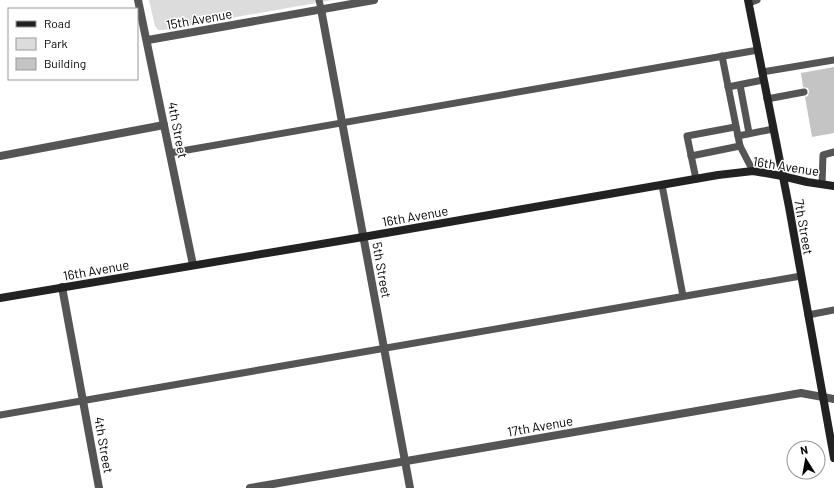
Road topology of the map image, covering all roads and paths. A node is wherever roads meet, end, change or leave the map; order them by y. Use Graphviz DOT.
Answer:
graph roads {
  1 [pos="138,0"];
  2 [pos="319,0"];
  3 [pos="374,0"];
  4 [pos="751,1"];
  5 [pos="320,9"];
  6 [pos="148,40"];
  7 [pos="758,50"];
  8 [pos="722,56"];
  9 [pos="834,60"];
  10 [pos="763,76"];
  11 [pos="740,85"];
  12 [pos="728,87"];
  13 [pos="804,92"];
  14 [pos="767,99"];
  15 [pos="342,122"];
  16 [pos="164,125"];
  17 [pos="735,127"];
  18 [pos="773,129"];
  19 [pos="749,133"];
  20 [pos="738,136"];
  21 [pos="740,146"];
  22 [pos="170,152"];
  23 [pos="834,152"];
  24 [pos="0,156"];
  25 [pos="692,156"];
  26 [pos="753,171"];
  27 [pos="782,176"];
  28 [pos="696,179"];
  29 [pos="822,184"];
  30 [pos="662,185"];
  31 [pos="834,186"];
  32 [pos="363,237"];
  33 [pos="193,265"];
  34 [pos="801,276"];
  35 [pos="62,288"];
  36 [pos="683,296"];
  37 [pos="0,298"];
  38 [pos="834,310"];
  39 [pos="808,315"];
  40 [pos="384,348"];
  41 [pos="823,397"];
  42 [pos="834,399"];
  43 [pos="84,401"];
  44 [pos="0,415"];
  45 [pos="834,458"];
  46 [pos="405,462"];
  47 [pos="99,488"];
  48 [pos="250,488"];
  49 [pos="410,488"];
  1 -- 6 [label="street, 4th Street"];
  2 -- 5 [label="lane"];
  3 -- 5 [label="street, 15th Avenue"];
  4 -- 7 [label="street, 7th Street"];
  5 -- 6 [label="street, 15th Avenue"];
  5 -- 15 [label="street, 5th Street"];
  6 -- 16 [label="street, 4th Street"];
  7 -- 8 [label="lane"];
  7 -- 10 [label="street, 7th Street"];
  8 -- 12 [label="lane"];
  8 -- 15 [label="lane"];
  9 -- 10 [label="lane"];
  10 -- 11 [label="lane"];
  10 -- 14 [label="street, 7th Street"];
  11 -- 12 [label="lane"];
  11 -- 19 [label="lane"];
  12 -- 17 [label="lane"];
  13 -- 14 [label="lane"];
  14 -- 18 [label="street, 7th Street"];
  15 -- 22 [label="lane"];
  15 -- 32 [label="street, 5th Street"];
  16 -- 22 [label="street, 4th Street"];
  16 -- 24 [label="street"];
  17 -- 20 [label="lane"];
  17 -- 25 [label="lane"];
  18 -- 19 [label="lane"];
  18 -- 27 [label="street, 7th Street"];
  19 -- 20 [label="lane"];
  20 -- 21 [label="lane"];
  21 -- 25 [label="lane"];
  21 -- 26 [label="lane"];
  22 -- 33 [label="street, 4th Street"];
  23 -- 29 [label="lane"];
  25 -- 28 [label="lane"];
  26 -- 27 [label="street, 16th Avenue"];
  26 -- 28 [label="street, 16th Avenue"];
  27 -- 29 [label="street, 16th Avenue"];
  27 -- 34 [label="street, 7th Street"];
  28 -- 30 [label="street, 16th Avenue"];
  29 -- 31 [label="street, 16th Avenue"];
  30 -- 32 [label="street, 16th Avenue"];
  30 -- 36 [label="lane"];
  32 -- 33 [label="street, 16th Avenue"];
  32 -- 40 [label="street, 5th Street"];
  33 -- 35 [label="street, 16th Avenue"];
  34 -- 36 [label="lane"];
  34 -- 39 [label="street, 7th Street"];
  35 -- 37 [label="street, 16th Avenue"];
  35 -- 43 [label="street, 4th Street"];
  36 -- 40 [label="lane"];
  38 -- 39 [label="lane"];
  39 -- 41 [label="street, 7th Street"];
  40 -- 43 [label="lane"];
  40 -- 46 [label="street, 5th Street"];
  41 -- 42 [label="street, 17th Avenue"];
  41 -- 45 [label="street, 7th Street"];
  41 -- 46 [label="street, 17th Avenue"];
  43 -- 44 [label="lane"];
  43 -- 47 [label="street, 4th Street"];
  46 -- 48 [label="street, 17th Avenue"];
  46 -- 49 [label="street, 5th Street"];
}
